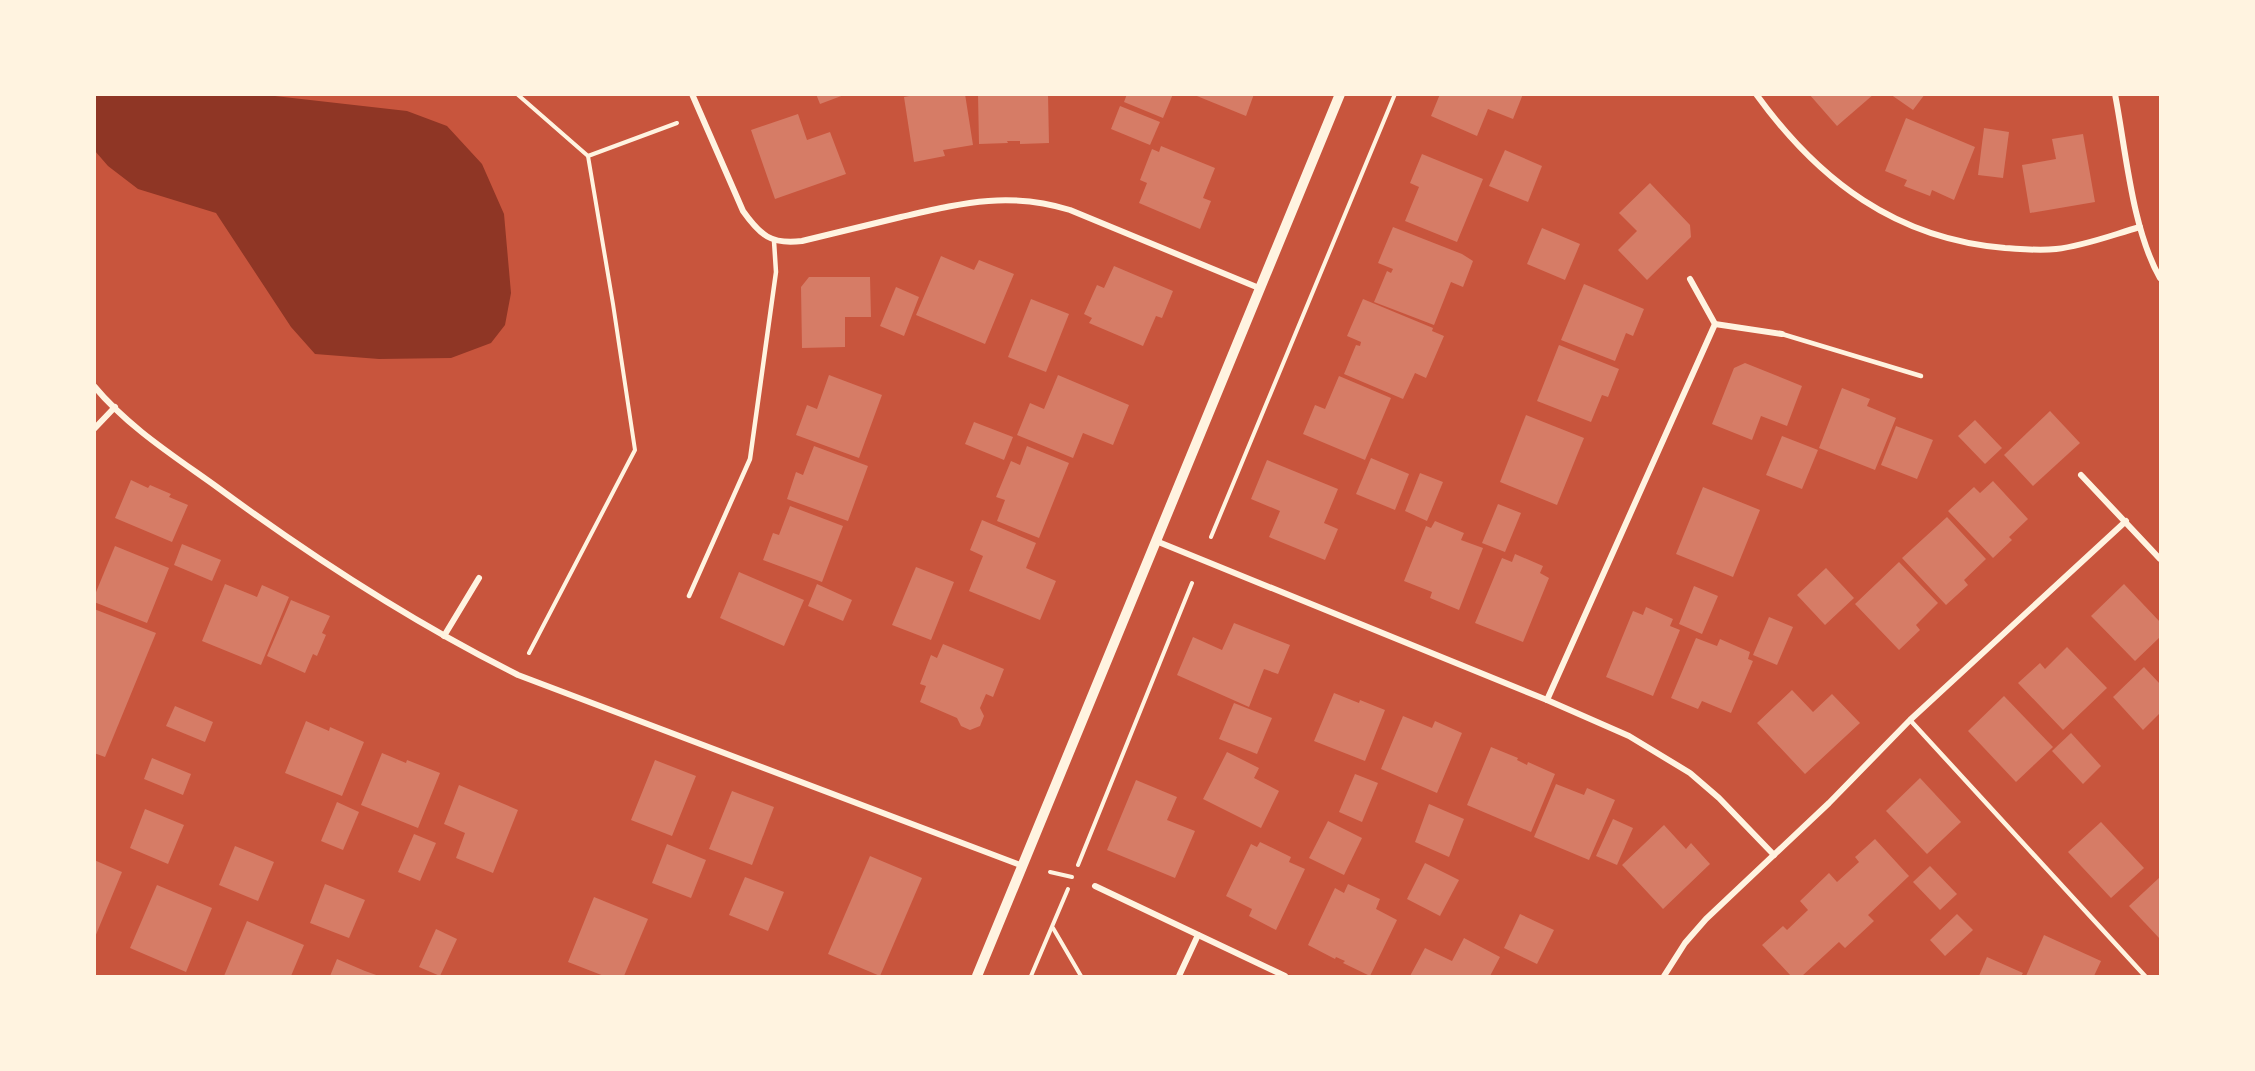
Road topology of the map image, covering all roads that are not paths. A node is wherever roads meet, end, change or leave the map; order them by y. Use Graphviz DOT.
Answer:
graph roads {
  1 [pos="693,94"];
  2 [pos="1340,94"];
  3 [pos="1756,94"];
  4 [pos="2115,94"];
  5 [pos="2140,227"];
  6 [pos="774,240"];
  7 [pos="2160,278"];
  8 [pos="1690,279"];
  9 [pos="1259,288"];
  10 [pos="1715,324"];
  11 [pos="1782,334"];
  12 [pos="1921,376"];
  13 [pos="94,386"];
  14 [pos="115,407"];
  15 [pos="94,429"];
  16 [pos="2081,476"];
  17 [pos="2126,521"];
  18 [pos="1156,541"];
  19 [pos="2160,559"];
  20 [pos="479,578"];
  21 [pos="689,596"];
  22 [pos="444,636"];
  23 [pos="1547,700"];
  24 [pos="1910,720"];
  25 [pos="1774,855"];
  26 [pos="1023,866"];
  27 [pos="1095,886"];
  28 [pos="1198,935"];
  29 [pos="977,976"];
  30 [pos="1179,976"];
  31 [pos="1285,976"];
  32 [pos="1664,976"];
  33 [pos="2145,976"];
  1 -- 6 [label="street"];
  2 -- 9 [label="street"];
  3 -- 5 [label="street"];
  4 -- 5 [label="street"];
  5 -- 7 [label="street"];
  6 -- 9 [label="street"];
  6 -- 21 [label="lane"];
  8 -- 10 [label="street"];
  9 -- 18 [label="street"];
  10 -- 11 [label="street"];
  10 -- 23 [label="street"];
  11 -- 12 [label="lane"];
  13 -- 14 [label="street"];
  14 -- 15 [label="street"];
  14 -- 22 [label="street"];
  16 -- 17 [label="street"];
  17 -- 19 [label="street"];
  17 -- 24 [label="street"];
  18 -- 23 [label="street"];
  18 -- 26 [label="street"];
  20 -- 22 [label="street"];
  22 -- 26 [label="street"];
  23 -- 25 [label="street"];
  24 -- 25 [label="street"];
  24 -- 33 [label="lane"];
  25 -- 32 [label="street"];
  26 -- 29 [label="street"];
  27 -- 28 [label="street"];
  28 -- 30 [label="street"];
  28 -- 31 [label="street"];
}
